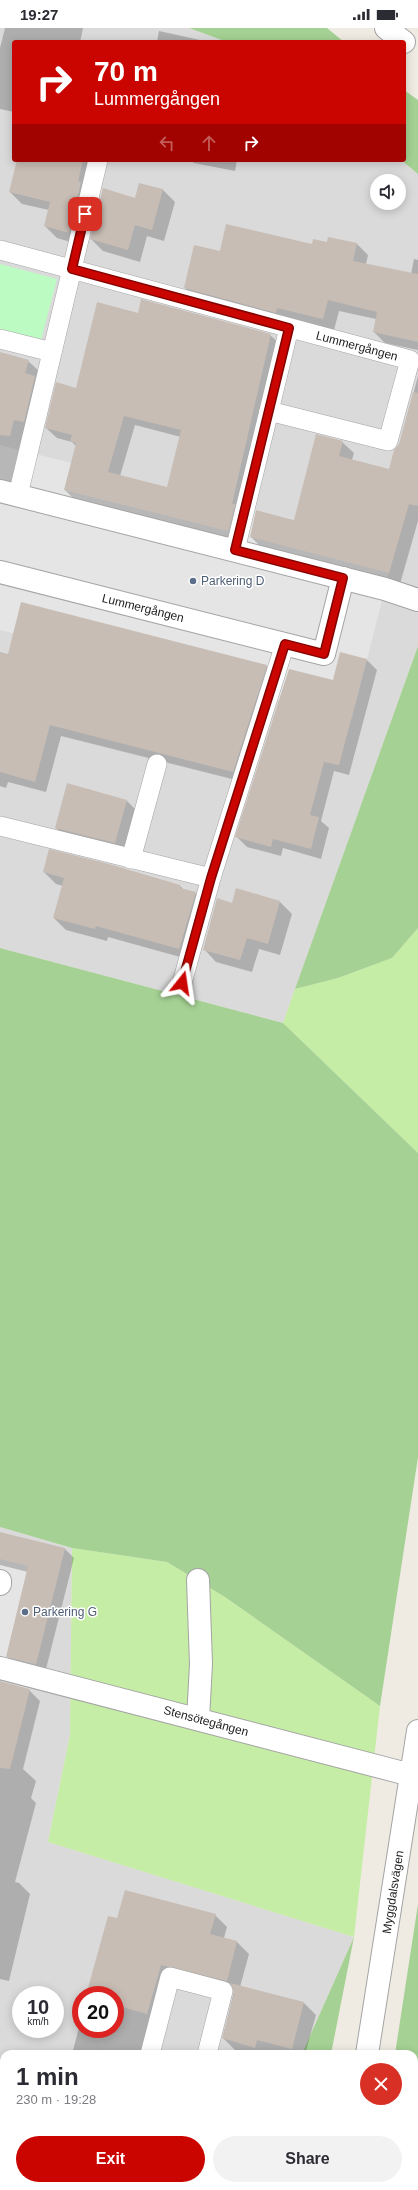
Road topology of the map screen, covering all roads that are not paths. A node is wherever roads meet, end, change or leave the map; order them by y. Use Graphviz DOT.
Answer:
graph roads {
  1 [pos="386,28"];
  2 [pos="401,40"];
  3 [pos="406,44"];
  4 [pos="418,53"];
  5 [pos="98,162"];
  6 [pos="0,250"];
  7 [pos="72,269"];
  8 [pos="289,328"];
  9 [pos="0,339"];
  10 [pos="52,352"];
  11 [pos="269,411"];
  12 [pos="9,493"];
  13 [pos="235,550"];
  14 [pos="0,572"];
  15 [pos="343,578"];
  16 [pos="418,600"];
  17 [pos="285,644"];
  18 [pos="158,764"];
  19 [pos="0,826"];
  20 [pos="131,859"];
  21 [pos="211,878"];
  22 [pos="182,983"];
  23 [pos="198,1580"];
  24 [pos="0,1668"];
  25 [pos="198,1719"];
  26 [pos="418,1731"];
  27 [pos="411,1775"];
  28 [pos="151,2050"];
  29 [pos="208,2050"];
  30 [pos="368,2050"];
  1 -- 2 [label="street"];
  3 -- 4 [label="street"];
  5 -- 7 [label="lane"];
  6 -- 7 [label="lane, Lummergången"];
  7 -- 8 [label="lane, Lummergången"];
  7 -- 10 [label="lane"];
  8 -- 11 [label="lane"];
  8 -- 11 [label="lane, Lummergången"];
  9 -- 10 [label="lane"];
  10 -- 12 [label="lane"];
  11 -- 13 [label="lane"];
  12 -- 13 [label="street"];
  13 -- 15 [label="street"];
  14 -- 17 [label="street, Lummergången"];
  15 -- 16 [label="street"];
  15 -- 17 [label="street, Lummergången"];
  17 -- 21 [label="lane"];
  18 -- 20 [label="lane"];
  19 -- 20 [label="lane"];
  20 -- 21 [label="lane"];
  21 -- 22 [label="lane"];
  23 -- 25 [label="street"];
  24 -- 25 [label="street, Stensötegången"];
  25 -- 27 [label="street, Stensötegången"];
  26 -- 27 [label="street, Myggdalsvägen"];
  27 -- 30 [label="street, Myggdalsvägen"];
  28 -- 29 [label="lane"];
}
